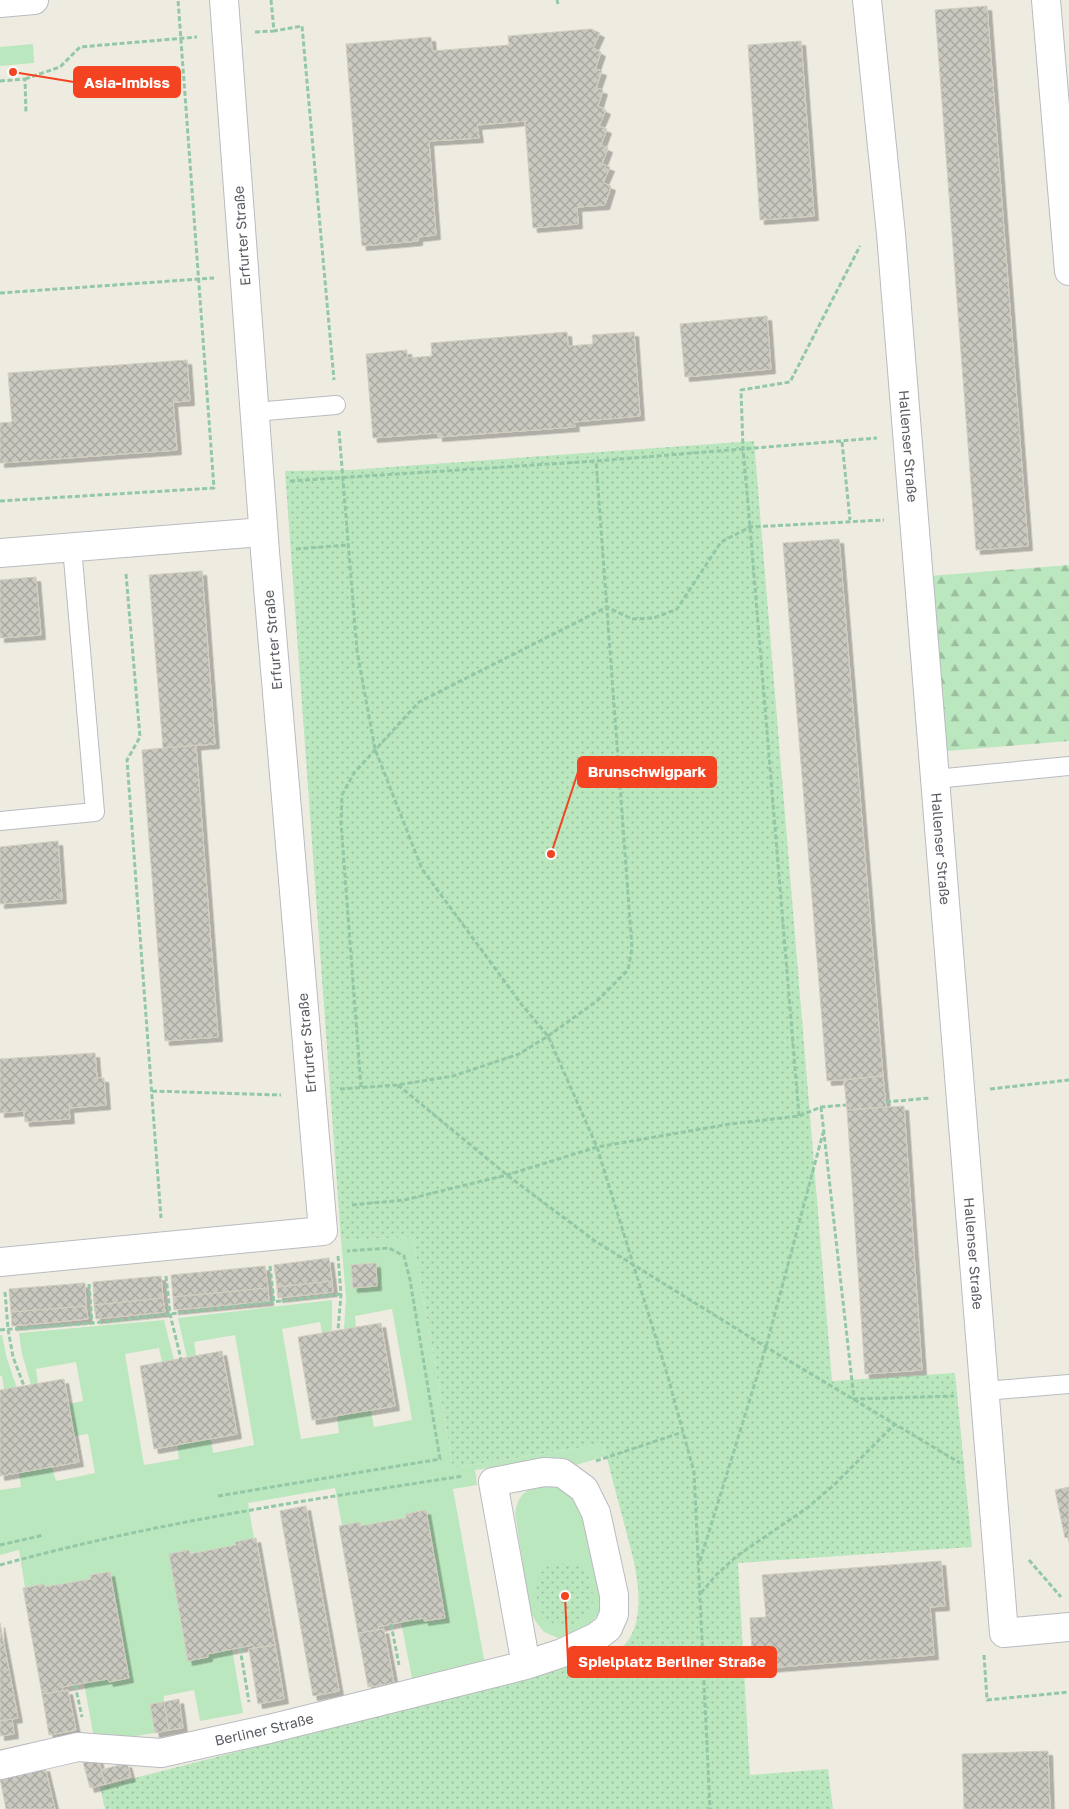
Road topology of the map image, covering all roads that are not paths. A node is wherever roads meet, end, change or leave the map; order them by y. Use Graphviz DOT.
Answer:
graph roads {
  1 [pos="34,0"];
  2 [pos="224,0"];
  3 [pos="868,0"];
  4 [pos="1046,0"];
  5 [pos="0,3"];
  6 [pos="1069,271"];
  7 [pos="336,405"];
  8 [pos="254,412"];
  9 [pos="264,542"];
  10 [pos="72,547"];
  11 [pos="0,553"];
  12 [pos="1069,766"];
  13 [pos="935,778"];
  14 [pos="0,820"];
  15 [pos="0,1262"];
  16 [pos="1069,1384"];
  17 [pos="974,1393"];
  18 [pos="1069,1627"];
  19 [pos="526,1665"];
  20 [pos="0,1765"];
  1 -- 5 [label="street"];
  2 -- 8 [label="street, Erfurter Straße"];
  3 -- 13 [label="street, Hallenser Straße"];
  4 -- 6 [label="street"];
  7 -- 8 [label="lane"];
  8 -- 9 [label="street, Erfurter Straße"];
  9 -- 10 [label="street"];
  9 -- 15 [label="street, Erfurter Straße"];
  10 -- 11 [label="street"];
  10 -- 14 [label="lane"];
  12 -- 13 [label="lane"];
  13 -- 17 [label="street, Hallenser Straße"];
  16 -- 17 [label="lane"];
  17 -- 18 [label="street, Hallenser Straße"];
  19 -- 19 [label="street, Berliner Straße"];
  19 -- 20 [label="street, Berliner Straße"];
}
